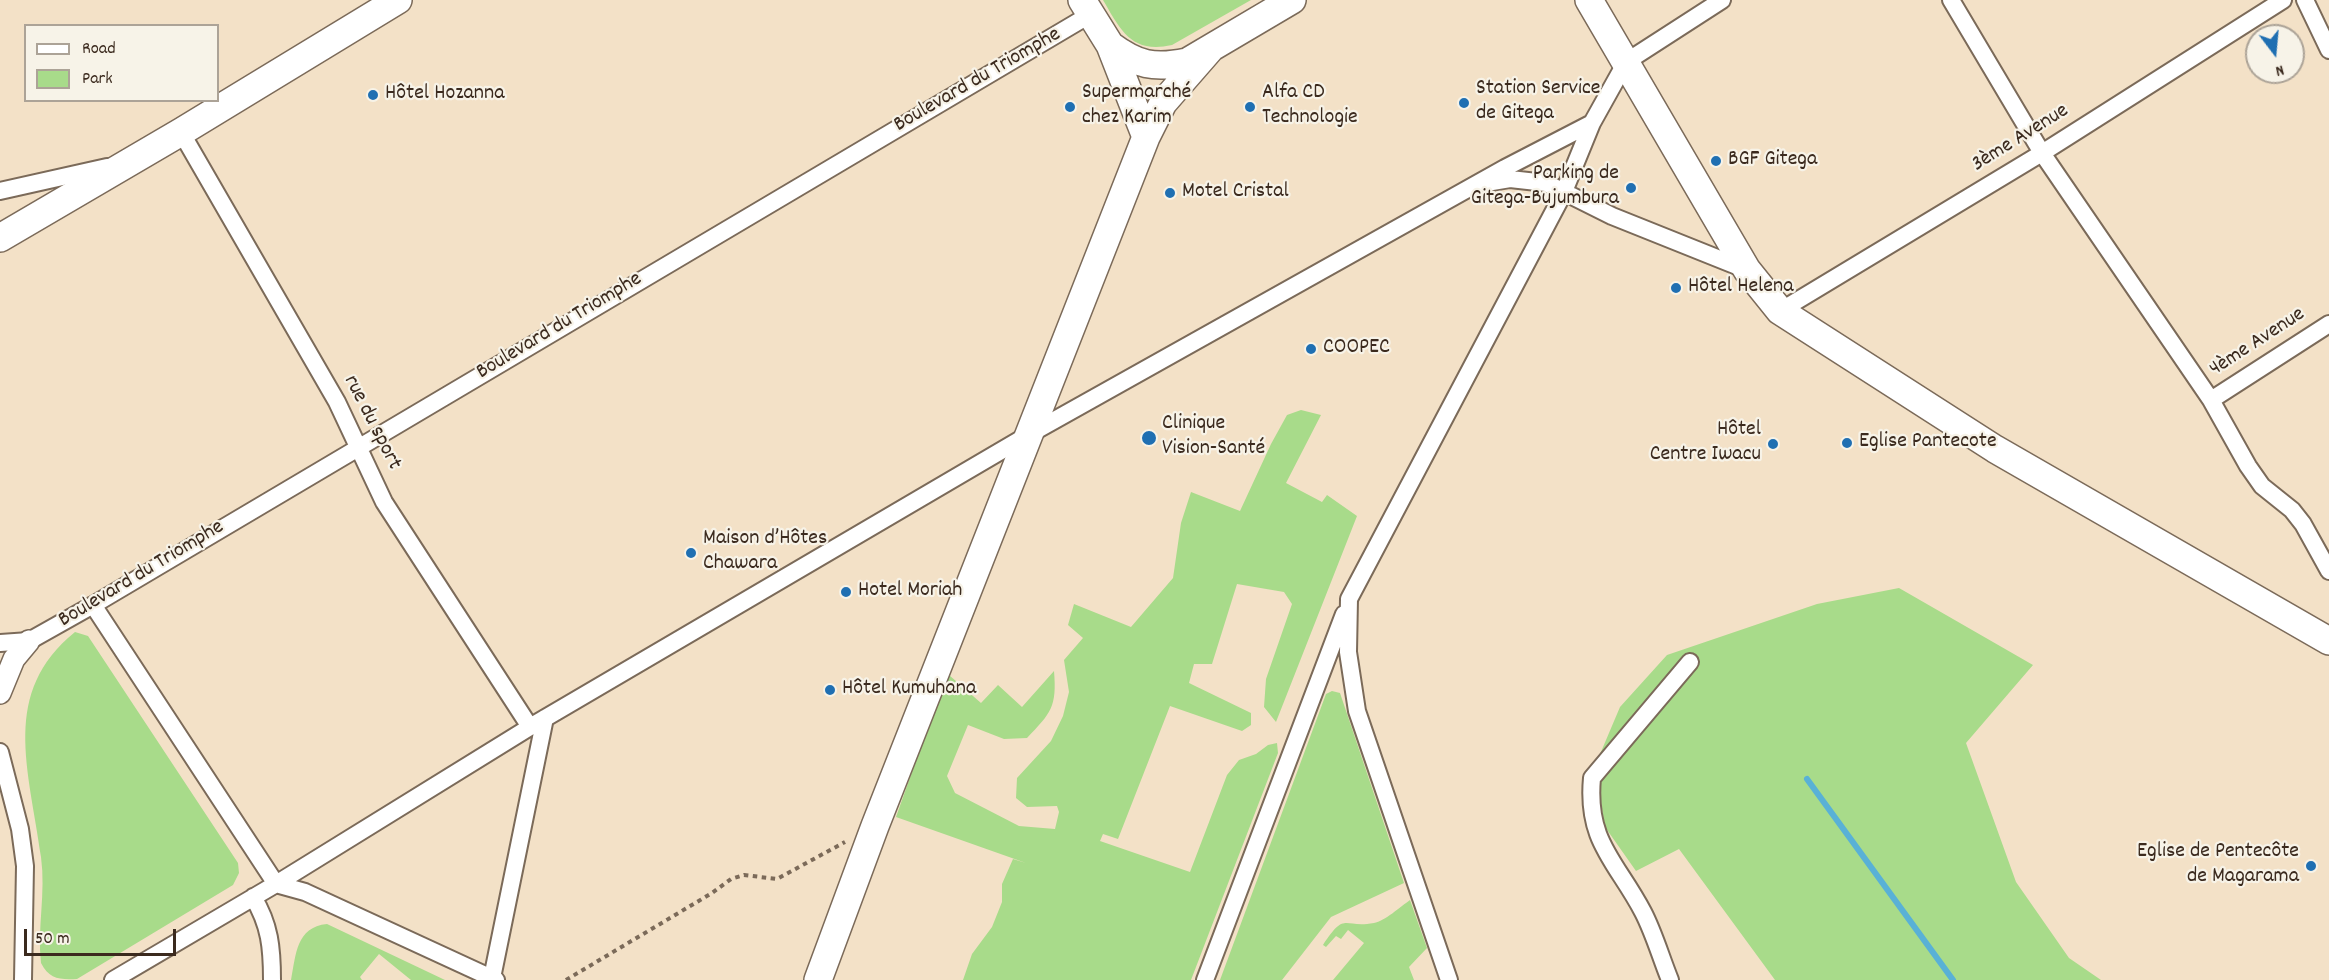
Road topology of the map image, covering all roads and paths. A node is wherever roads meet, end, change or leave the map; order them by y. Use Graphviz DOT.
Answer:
graph roads {
  1 [pos="398,0"];
  2 [pos="1292,0"];
  3 [pos="1589,0"];
  4 [pos="1722,0"];
  5 [pos="1951,0"];
  6 [pos="2283,0"];
  7 [pos="2305,0"];
  8 [pos="1087,7"];
  9 [pos="1110,45"];
  10 [pos="1211,48"];
  11 [pos="2329,50"];
  12 [pos="1626,62"];
  13 [pos="1592,123"];
  14 [pos="181,132"];
  15 [pos="1146,136"];
  16 [pos="2042,153"];
  17 [pos="131,162"];
  18 [pos="0,191"];
  19 [pos="1563,194"];
  20 [pos="1458,195"];
  21 [pos="0,238"];
  22 [pos="1746,270"];
  23 [pos="1780,311"];
  24 [pos="2329,324"];
  25 [pos="2211,400"];
  26 [pos="1028,435"];
  27 [pos="358,446"];
  28 [pos="2329,571"];
  29 [pos="1349,599"];
  30 [pos="93,605"];
  31 [pos="28,641"];
  32 [pos="2329,641"];
  33 [pos="0,643"];
  34 [pos="1689,662"];
  35 [pos="0,693"];
  36 [pos="545,718"];
  37 [pos="530,727"];
  38 [pos="0,752"];
  39 [pos="875,826"];
  40 [pos="276,884"];
  41 [pos="253,897"];
  42 [pos="494,979"];
  43 [pos="23,980"];
  44 [pos="113,980"];
  45 [pos="272,980"];
  46 [pos="566,980"];
  47 [pos="818,980"];
  48 [pos="1205,980"];
  49 [pos="1449,980"];
  50 [pos="1670,980"];
  1 -- 14 [label="main road"];
  2 -- 10 [label="main road"];
  3 -- 12 [label="main road"];
  4 -- 12 [label="street"];
  5 -- 16 [label="street"];
  6 -- 16 [label="street, 3ème Avenue"];
  7 -- 11 [label="street"];
  8 -- 9 [label="main road"];
  8 -- 27 [label="street, Boulevard du Triomphe"];
  9 -- 10 [label="main road"];
  9 -- 15 [label="main road"];
  10 -- 15 [label="main road"];
  12 -- 13 [label="street"];
  12 -- 22 [label="main road"];
  13 -- 19 [label="street"];
  13 -- 20 [label="street"];
  14 -- 17 [label="main road"];
  14 -- 27 [label="street, rue du sport"];
  15 -- 26 [label="main road"];
  16 -- 23 [label="street, 3ème Avenue"];
  16 -- 25 [label="street"];
  17 -- 18 [label="street"];
  17 -- 21 [label="main road"];
  19 -- 20 [label="street"];
  19 -- 22 [label="street"];
  19 -- 29 [label="street"];
  20 -- 26 [label="street"];
  22 -- 23 [label="main road"];
  23 -- 32 [label="main road"];
  24 -- 25 [label="street, 4ème Avenue"];
  25 -- 28 [label="street"];
  26 -- 36 [label="street"];
  26 -- 39 [label="main road"];
  27 -- 30 [label="street, Boulevard du Triomphe"];
  27 -- 37 [label="street, rue du sport"];
  29 -- 48 [label="street"];
  29 -- 49 [label="street"];
  30 -- 31 [label="street, Boulevard du Triomphe"];
  30 -- 40 [label="street"];
  31 -- 33 [label="street, Boulevard du Triomphe"];
  31 -- 35 [label="street, Boulevard du Triomphe"];
  34 -- 50 [label="street"];
  36 -- 37 [label="street"];
  36 -- 42 [label="street"];
  37 -- 40 [label="street"];
  38 -- 43 [label="street"];
  39 -- 46 [label="path"];
  39 -- 47 [label="main road"];
  40 -- 41 [label="street"];
  40 -- 42 [label="street"];
  41 -- 44 [label="street"];
  41 -- 45 [label="street"];
}
